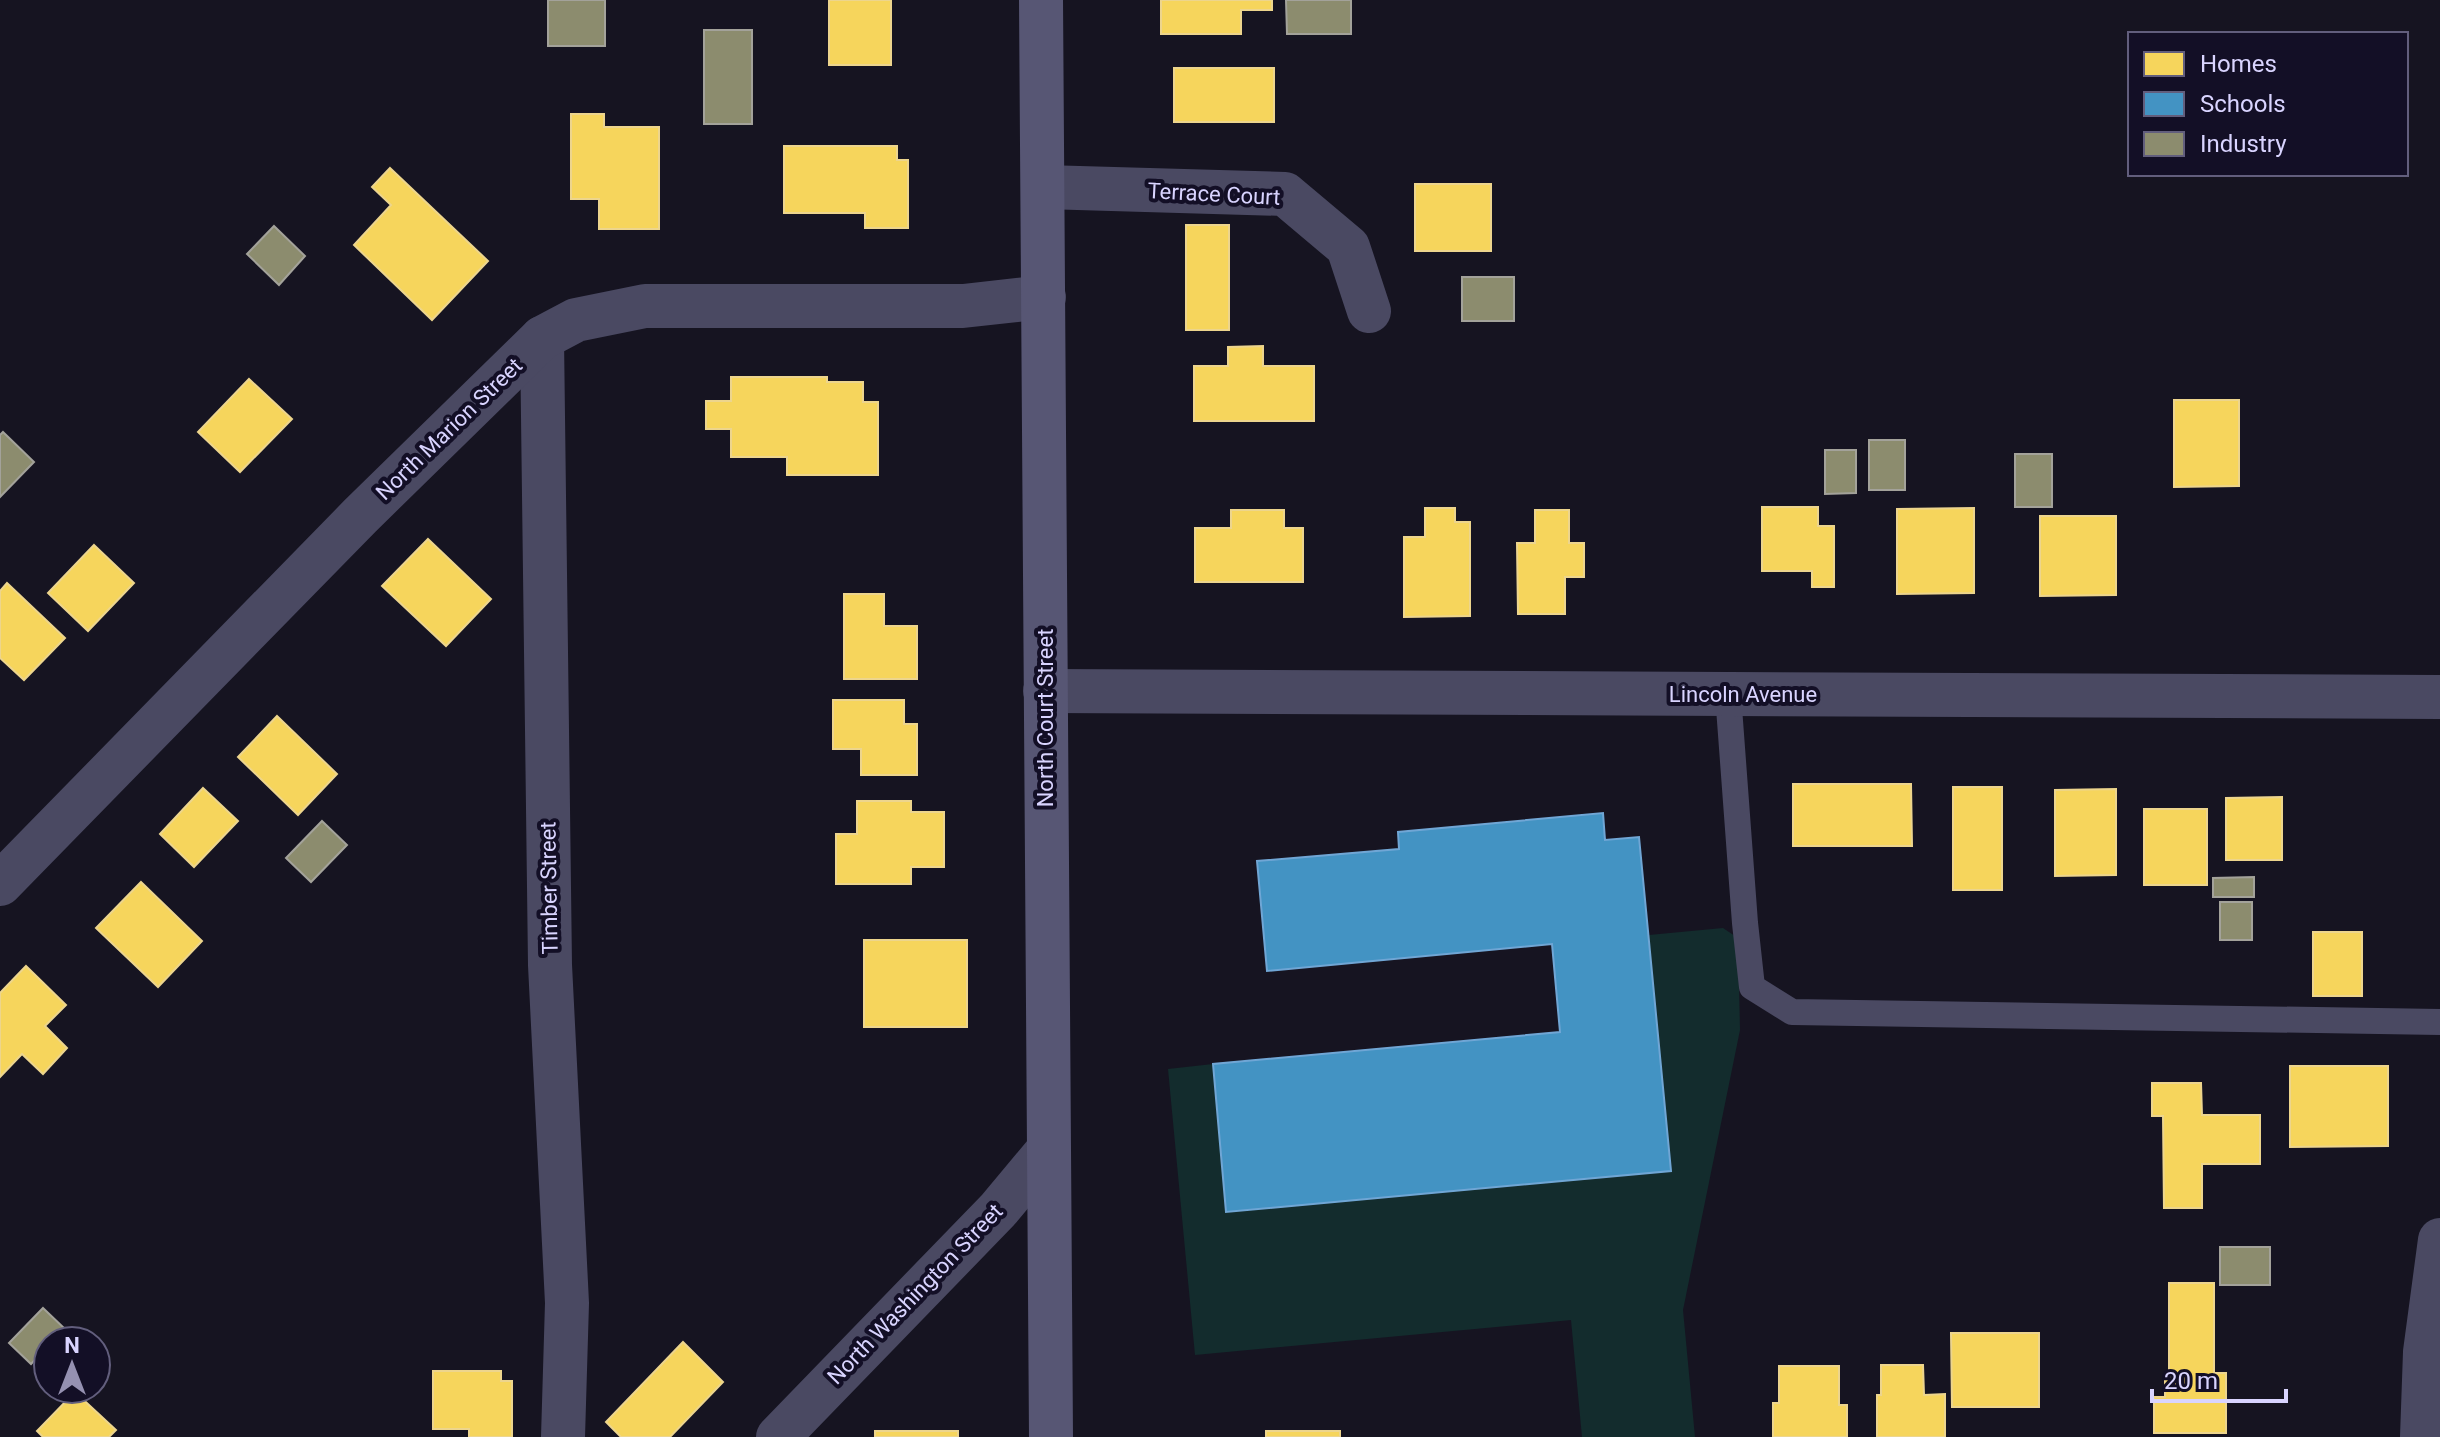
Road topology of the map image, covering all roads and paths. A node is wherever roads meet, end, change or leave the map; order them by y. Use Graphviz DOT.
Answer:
graph roads {
  1 [pos="1041,0"];
  2 [pos="1044,187"];
  3 [pos="1044,297"];
  4 [pos="1369,311"];
  5 [pos="542,338"];
  6 [pos="1045,691"];
  7 [pos="1728,694"];
  8 [pos="2440,697"];
  9 [pos="0,884"];
  10 [pos="2440,1022"];
  11 [pos="1049,1149"];
  12 [pos="2440,1240"];
  13 [pos="563,1437"];
  14 [pos="778,1437"];
  15 [pos="1051,1437"];
  16 [pos="2422,1437"];
  1 -- 2 [label="main road, North Court Street"];
  2 -- 3 [label="main road, North Court Street"];
  2 -- 4 [label="street, Terrace Court"];
  3 -- 5 [label="street, North Marion Street"];
  3 -- 6 [label="main road, North Court Street"];
  5 -- 9 [label="street, North Marion Street"];
  5 -- 13 [label="street, Timber Street"];
  6 -- 7 [label="street, Lincoln Avenue"];
  6 -- 11 [label="main road, North Court Street"];
  7 -- 8 [label="street, Lincoln Avenue"];
  7 -- 10 [label="lane"];
  11 -- 14 [label="street, North Washington Street"];
  11 -- 15 [label="main road, North Court Street"];
  12 -- 16 [label="street"];
}
